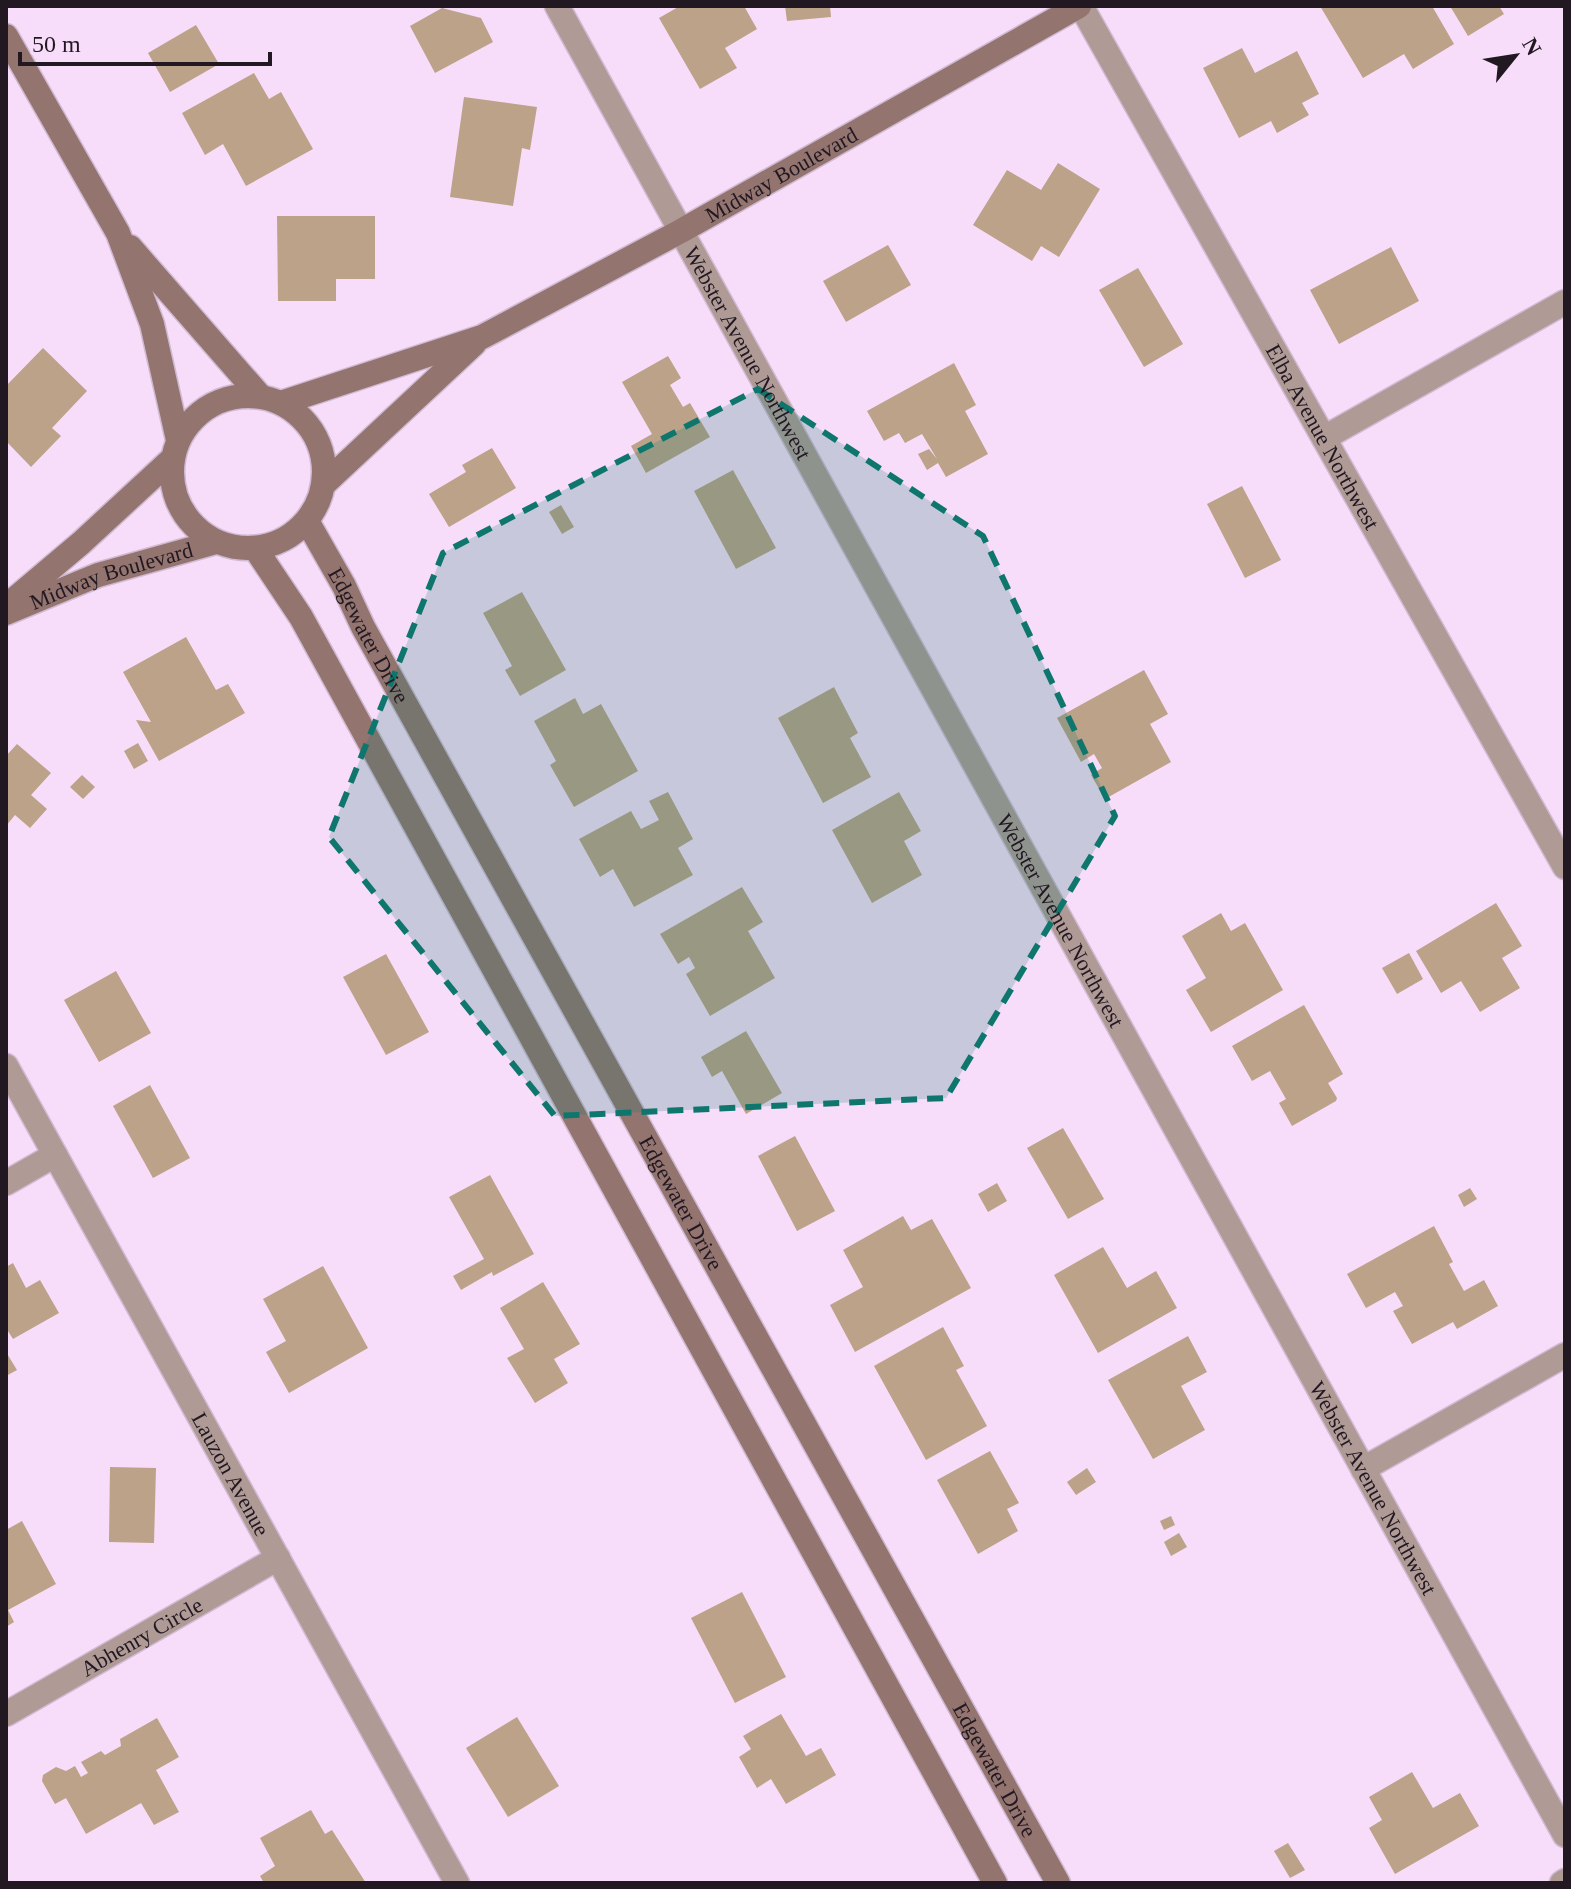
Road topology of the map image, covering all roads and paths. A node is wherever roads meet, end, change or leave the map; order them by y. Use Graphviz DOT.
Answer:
graph roads {
  1 [pos="557,6"];
  2 [pos="1080,6"];
  3 [pos="6,36"];
  4 [pos="681,231"];
  5 [pos="118,233"];
  6 [pos="1565,302"];
  7 [pos="482,337"];
  8 [pos="270,400"];
  9 [pos="1324,438"];
  10 [pos="175,450"];
  11 [pos="323,485"];
  12 [pos="307,521"];
  13 [pos="216,542"];
  14 [pos="255,548"];
  15 [pos="6,606"];
  16 [pos="6,613"];
  17 [pos="1557,833"];
  18 [pos="1565,867"];
  19 [pos="6,1066"];
  20 [pos="55,1155"];
  21 [pos="6,1183"];
  22 [pos="1565,1355"];
  23 [pos="1363,1469"];
  24 [pos="278,1558"];
  25 [pos="6,1714"];
  26 [pos="1565,1835"];
  27 [pos="457,1883"];
  28 [pos="995,1883"];
  29 [pos="1058,1883"];
  1 -- 4 [label="street, Webster Avenue Northwest"];
  2 -- 4 [label="street, Midway Boulevard"];
  2 -- 9 [label="street, Elba Avenue Northwest"];
  3 -- 5 [label="street"];
  4 -- 7 [label="street, Midway Boulevard"];
  4 -- 23 [label="street, Webster Avenue Northwest"];
  5 -- 8 [label="street"];
  5 -- 10 [label="street"];
  6 -- 9 [label="street"];
  7 -- 8 [label="street, Midway Boulevard"];
  7 -- 11 [label="street, Midway Boulevard"];
  8 -- 10 [label="street"];
  8 -- 11 [label="street"];
  9 -- 17 [label="street, Elba Avenue Northwest"];
  10 -- 13 [label="street"];
  10 -- 15 [label="street, Midway Boulevard"];
  11 -- 12 [label="street"];
  12 -- 14 [label="street"];
  12 -- 29 [label="street, Edgewater Drive"];
  13 -- 14 [label="street"];
  13 -- 16 [label="street, Midway Boulevard"];
  14 -- 28 [label="street"];
  17 -- 18 [label="street, Elba Avenue Northwest"];
  19 -- 20 [label="street, Lauzon Avenue"];
  20 -- 21 [label="street"];
  20 -- 24 [label="street, Lauzon Avenue"];
  22 -- 23 [label="street"];
  23 -- 26 [label="street, Webster Avenue Northwest"];
  24 -- 25 [label="street, Abhenry Circle"];
  24 -- 27 [label="street, Lauzon Avenue"];
}
